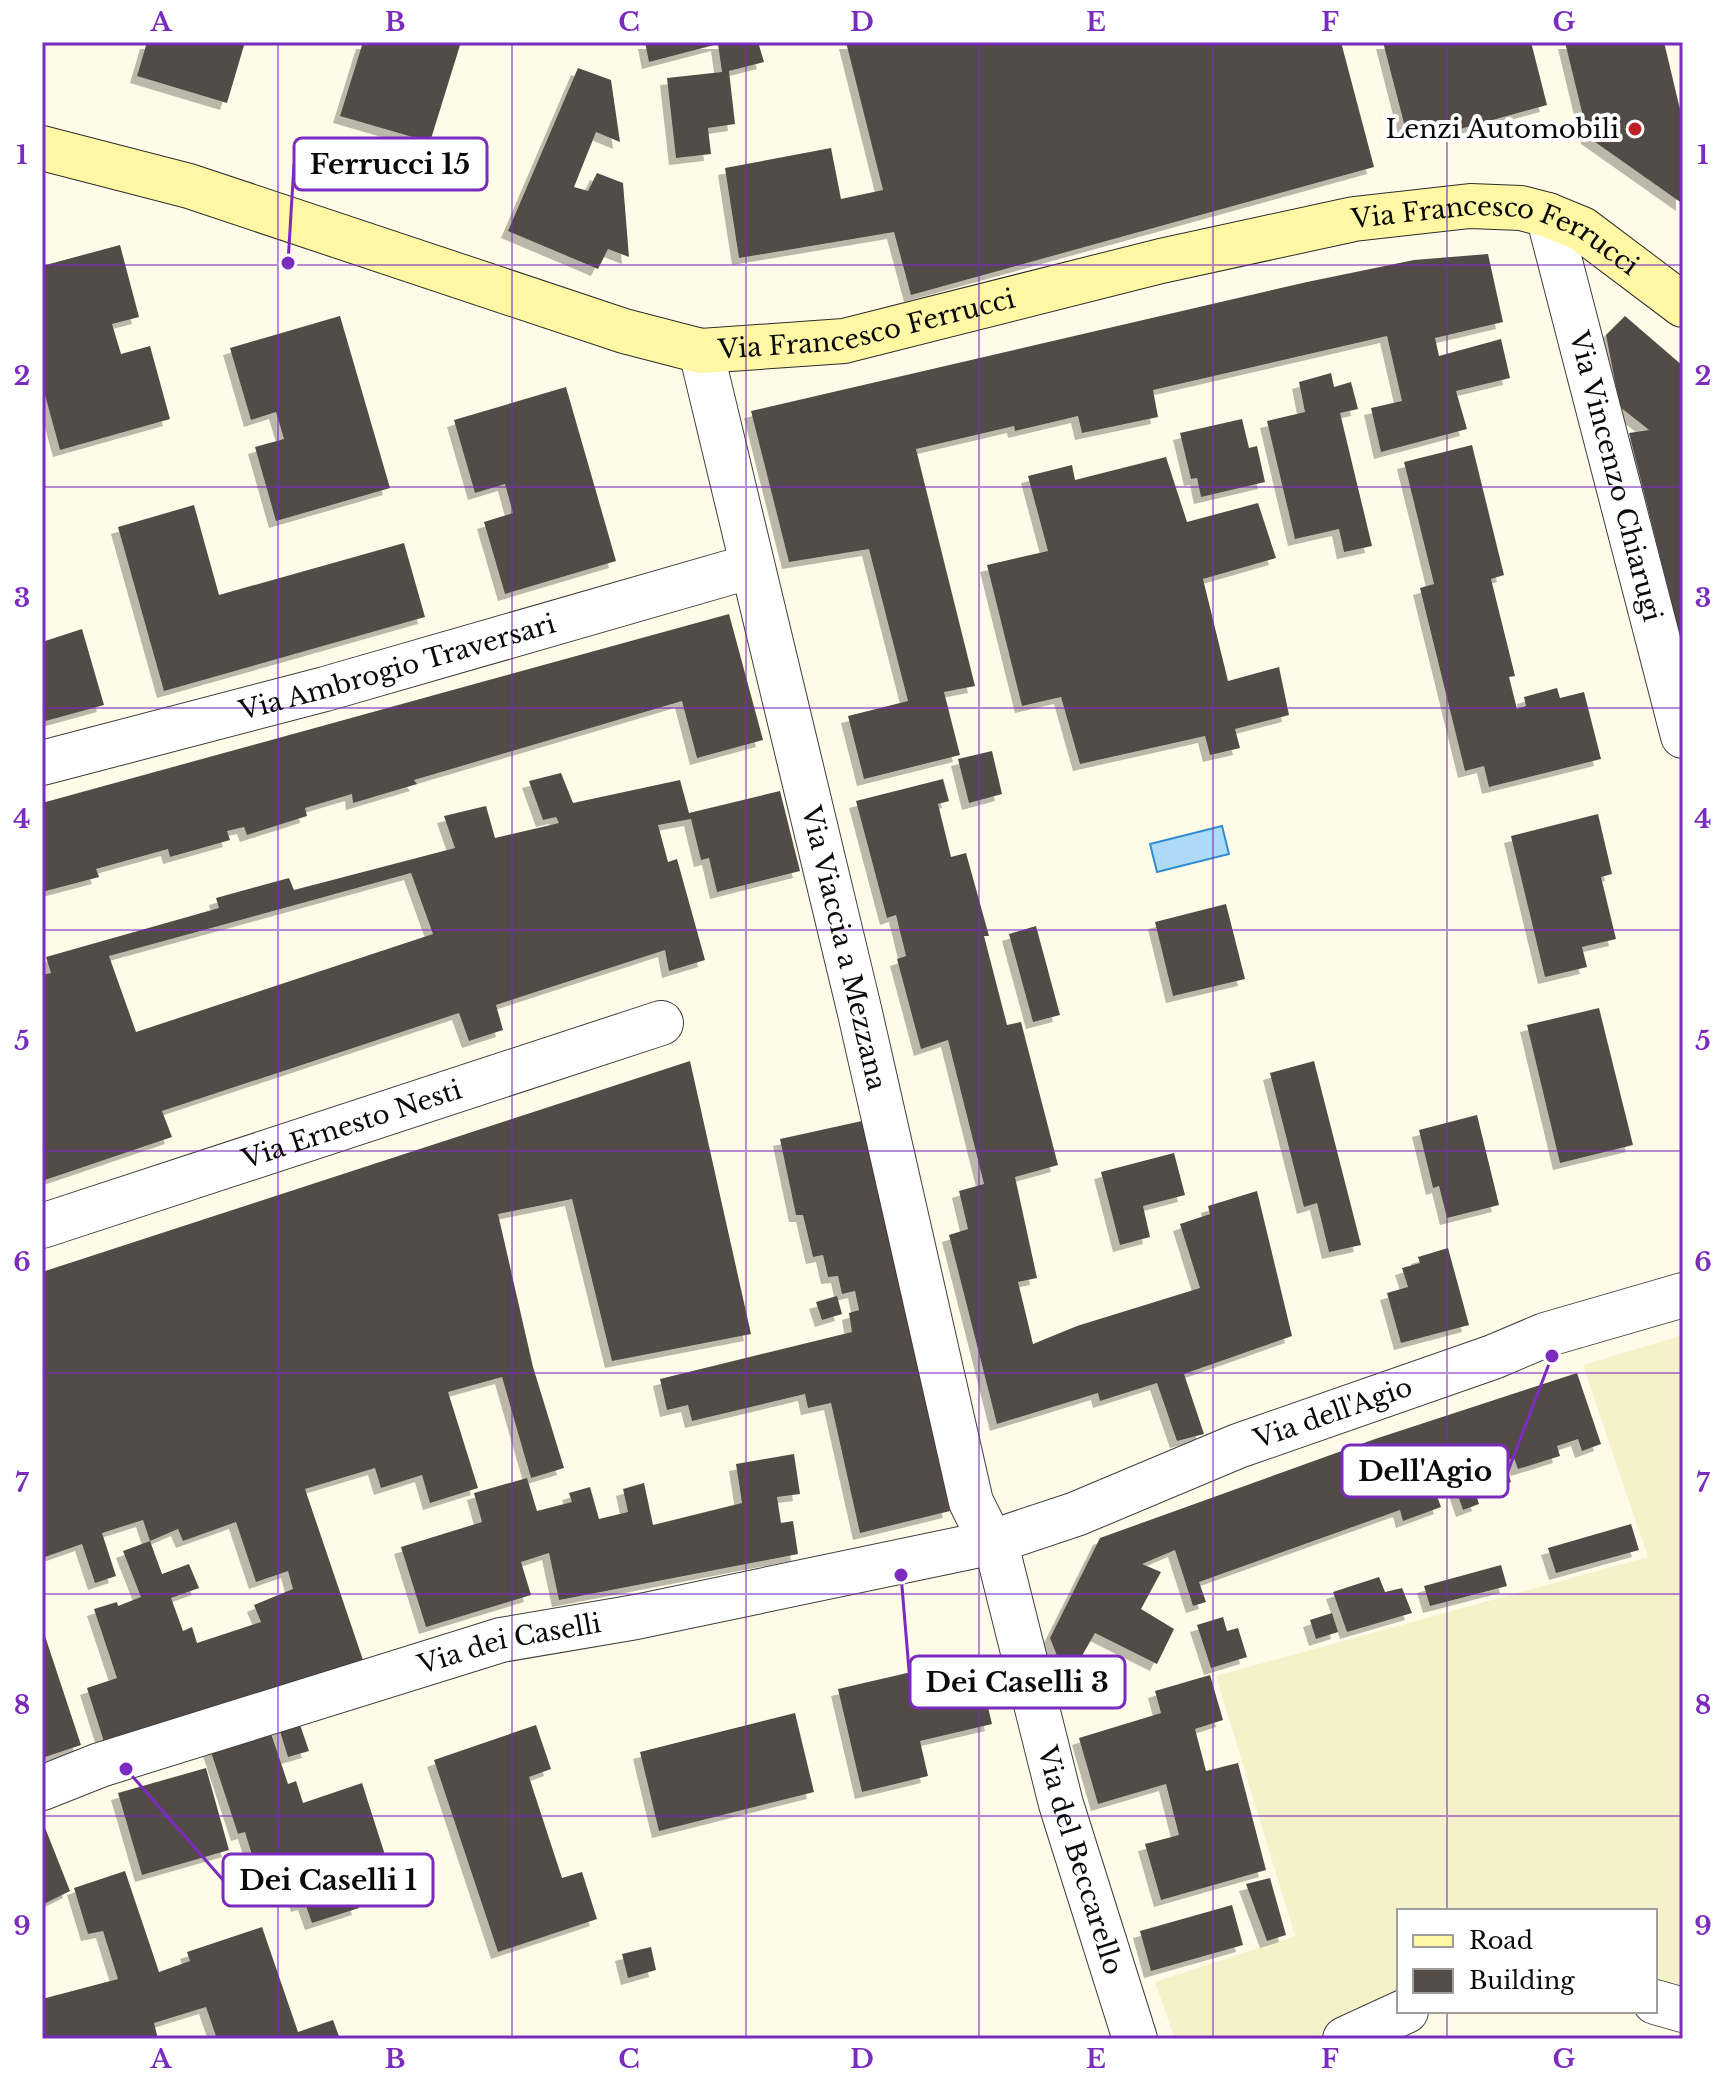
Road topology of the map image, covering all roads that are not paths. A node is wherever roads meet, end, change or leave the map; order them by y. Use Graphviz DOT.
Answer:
graph roads {
  1 [pos="42,148"];
  2 [pos="1548,215"];
  3 [pos="1683,305"];
  4 [pos="701,351"];
  5 [pos="752,566"];
  6 [pos="1683,736"];
  7 [pos="42,763"];
  8 [pos="661,1023"];
  9 [pos="42,1226"];
  10 [pos="1683,1295"];
  11 [pos="989,1543"];
  12 [pos="42,1788"];
  13 [pos="1657,2003"];
  14 [pos="1683,2010"];
  15 [pos="1402,2013"];
  16 [pos="1135,2039"];
  17 [pos="1345,2039"];
  1 -- 4 [label="street, Via Francesco Ferrucci"];
  2 -- 3 [label="street, Via Francesco Ferrucci"];
  2 -- 4 [label="street, Via Francesco Ferrucci"];
  2 -- 6 [label="street, Via Vincenzo Chiarugi"];
  4 -- 5 [label="street, Via Viaccia a Mezzana"];
  5 -- 7 [label="street, Via Ambrogio Traversari"];
  5 -- 11 [label="street, Via Viaccia a Mezzana"];
  8 -- 9 [label="street, Via Ernesto Nesti"];
  10 -- 11 [label="street, Via dell'Agio"];
  11 -- 12 [label="street, Via dei Caselli"];
  11 -- 16 [label="street, Via del Beccarello"];
  13 -- 14 [label="street"];
  15 -- 17 [label="street"];
}
